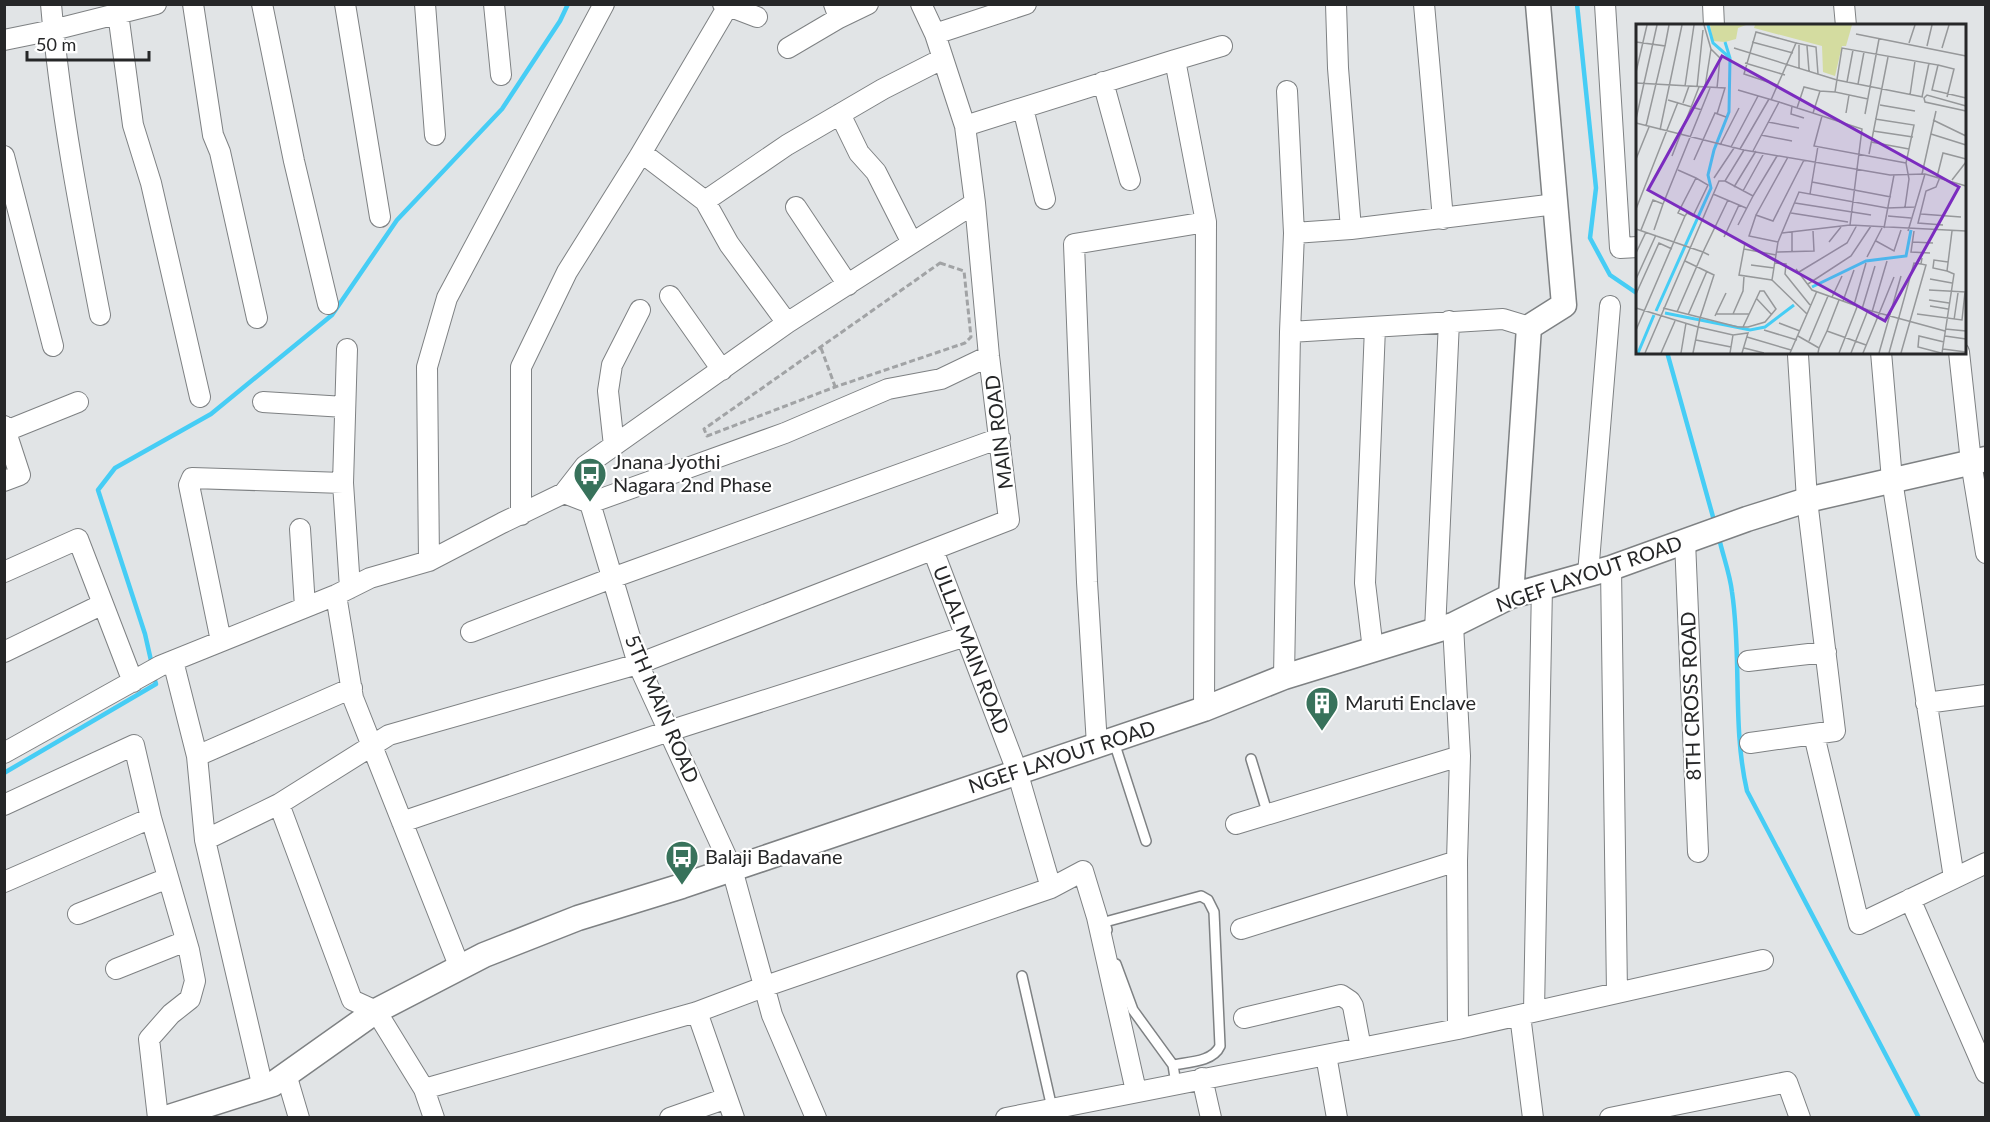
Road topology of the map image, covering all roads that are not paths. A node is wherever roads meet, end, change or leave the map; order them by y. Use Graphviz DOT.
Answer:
graph roads {
  1 [pos="51,4"];
  2 [pos="193,4"];
  3 [pos="262,4"];
  4 [pos="345,4"];
  5 [pos="425,4"];
  6 [pos="494,4"];
  7 [pos="604,4"];
  8 [pos="868,4"];
  9 [pos="921,4"];
  10 [pos="1026,4"];
  11 [pos="1336,4"];
  12 [pos="1424,4"];
  13 [pos="1538,4"];
  14 [pos="1605,4"];
  15 [pos="1713,4"];
  16 [pos="1844,4"];
  17 [pos="151,5"];
  18 [pos="725,5"];
  19 [pos="836,11"];
  20 [pos="118,14"];
  21 [pos="757,17"];
  22 [pos="1714,24"];
  23 [pos="1846,24"];
  24 [pos="53,30"];
  25 [pos="934,34"];
  26 [pos="4,40"];
  27 [pos="1222,46"];
  28 [pos="788,48"];
  29 [pos="942,59"];
  30 [pos="1175,60"];
  31 [pos="501,75"];
  32 [pos="1103,82"];
  33 [pos="1287,91"];
  34 [pos="1023,108"];
  35 [pos="840,114"];
  36 [pos="965,126"];
  37 [pos="435,135"];
  38 [pos="4,156"];
  39 [pos="639,157"];
  40 [pos="1130,180"];
  41 [pos="1045,199"];
  42 [pos="705,201"];
  43 [pos="975,202"];
  44 [pos="1556,204"];
  45 [pos="796,207"];
  46 [pos="380,217"];
  47 [pos="1443,219"];
  48 [pos="1206,222"];
  49 [pos="1351,229"];
  50 [pos="1294,233"];
  51 [pos="912,243"];
  52 [pos="1636,247"];
  53 [pos="848,285"];
  54 [pos="670,296"];
  55 [pos="328,304"];
  56 [pos="1610,306"];
  57 [pos="640,310"];
  58 [pos="100,315"];
  59 [pos="256,318"];
  60 [pos="1449,321"];
  61 [pos="787,323"];
  62 [pos="1375,327"];
  63 [pos="1529,327"];
  64 [pos="1290,332"];
  65 [pos="53,346"];
  66 [pos="346,349"];
  67 [pos="1881,354"];
  68 [pos="1959,354"];
  69 [pos="1798,355"];
  70 [pos="989,356"];
  71 [pos="722,370"];
  72 [pos="200,397"];
  73 [pos="78,402"];
  74 [pos="263,402"];
  75 [pos="345,407"];
  76 [pos="5,428"];
  77 [pos="1000,438"];
  78 [pos="614,446"];
  79 [pos="1978,460"];
  80 [pos="1892,480"];
  81 [pos="4,481"];
  82 [pos="343,483"];
  83 [pos="564,494"];
  84 [pos="1807,500"];
  85 [pos="590,503"];
  86 [pos="521,515"];
  87 [pos="300,529"];
  88 [pos="1684,540"];
  89 [pos="933,550"];
  90 [pos="1986,553"];
  91 [pos="429,561"];
  92 [pos="1599,571"];
  93 [pos="4,572"];
  94 [pos="612,578"];
  95 [pos="1542,586"];
  96 [pos="343,592"];
  97 [pos="1511,596"];
  98 [pos="103,604"];
  99 [pos="305,607"];
  100 [pos="1444,628"];
  101 [pos="471,632"];
  102 [pos="966,636"];
  103 [pos="221,641"];
  104 [pos="1373,650"];
  105 [pos="4,652"];
  106 [pos="1826,652"];
  107 [pos="1748,661"];
  108 [pos="638,664"];
  109 [pos="152,671"];
  110 [pos="1284,677"];
  111 [pos="352,688"];
  112 [pos="1986,695"];
  113 [pos="1926,703"];
  114 [pos="1204,709"];
  115 [pos="669,731"];
  116 [pos="1814,735"];
  117 [pos="1105,742"];
  118 [pos="1750,743"];
  119 [pos="371,744"];
  120 [pos="4,753"];
  121 [pos="197,756"];
  122 [pos="1460,756"];
  123 [pos="1251,759"];
  124 [pos="1017,771"];
  125 [pos="279,804"];
  126 [pos="4,805"];
  127 [pos="1268,815"];
  128 [pos="151,818"];
  129 [pos="402,822"];
  130 [pos="1236,824"];
  131 [pos="205,840"];
  132 [pos="1146,841"];
  133 [pos="1698,852"];
  134 [pos="1456,861"];
  135 [pos="1986,862"];
  136 [pos="732,869"];
  137 [pos="168,878"];
  138 [pos="1954,878"];
  139 [pos="4,882"];
  140 [pos="1051,888"];
  141 [pos="1910,899"];
  142 [pos="78,914"];
  143 [pos="1241,929"];
  144 [pos="186,941"];
  145 [pos="1763,960"];
  146 [pos="460,968"];
  147 [pos="116,969"];
  148 [pos="1022,976"];
  149 [pos="766,986"];
  150 [pos="1617,993"];
  151 [pos="376,1011"];
  152 [pos="697,1012"];
  153 [pos="1527,1013"];
  154 [pos="1244,1018"];
  155 [pos="1458,1029"];
  156 [pos="1361,1048"];
  157 [pos="1326,1055"];
  158 [pos="1986,1073"];
  159 [pos="286,1074"];
  160 [pos="1174,1074"];
  161 [pos="1202,1078"];
  162 [pos="263,1088"];
  163 [pos="424,1089"];
  164 [pos="1136,1091"];
  165 [pos="727,1098"];
  166 [pos="1052,1108"];
  167 [pos="170,1117"];
  168 [pos="299,1118"];
  169 [pos="434,1118"];
  170 [pos="670,1118"];
  171 [pos="734,1118"];
  172 [pos="816,1118"];
  173 [pos="1006,1118"];
  174 [pos="1211,1118"];
  175 [pos="1337,1118"];
  176 [pos="1533,1118"];
  177 [pos="1610,1118"];
  178 [pos="1800,1118"];
  1 -- 24 [label="street"];
  2 -- 59 [label="street"];
  3 -- 55 [label="street"];
  4 -- 46 [label="street"];
  5 -- 37 [label="street"];
  6 -- 31 [label="street"];
  7 -- 91 [label="street"];
  8 -- 19 [label="street"];
  9 -- 25 [label="street"];
  10 -- 25 [label="street"];
  11 -- 49 [label="street"];
  12 -- 47 [label="street"];
  13 -- 44 [label="street"];
  14 -- 52 [label="street"];
  15 -- 22 [label="street"];
  16 -- 23 [label="street"];
  17 -- 20 [label="street"];
  18 -- 21 [label="street"];
  18 -- 39 [label="street"];
  19 -- 28 [label="street"];
  20 -- 24 [label="street"];
  20 -- 72 [label="street"];
  24 -- 26 [label="street"];
  24 -- 58 [label="street"];
  25 -- 29 [label="street"];
  27 -- 30 [label="street"];
  29 -- 35 [label="street"];
  29 -- 36 [label="street"];
  30 -- 32 [label="street"];
  30 -- 48 [label="street"];
  32 -- 34 [label="street"];
  32 -- 40 [label="street"];
  33 -- 50 [label="street"];
  34 -- 36 [label="street"];
  34 -- 41 [label="street"];
  35 -- 42 [label="street"];
  35 -- 51 [label="street"];
  36 -- 43 [label="street"];
  38 -- 65 [label="street"];
  39 -- 42 [label="street"];
  39 -- 86 [label="street"];
  42 -- 61 [label="street"];
  43 -- 51 [label="street"];
  43 -- 70 [label="street, MAIN ROAD"];
  44 -- 47 [label="street"];
  44 -- 63 [label="street"];
  45 -- 53 [label="street"];
  47 -- 49 [label="street"];
  48 -- 114 [label="street"];
  48 -- 117 [label="street"];
  49 -- 50 [label="street"];
  50 -- 64 [label="street"];
  51 -- 53 [label="street"];
  53 -- 61 [label="street"];
  54 -- 71 [label="street"];
  56 -- 92 [label="street"];
  57 -- 78 [label="street"];
  60 -- 62 [label="street"];
  60 -- 63 [label="street"];
  60 -- 100 [label="street"];
  61 -- 71 [label="street"];
  62 -- 64 [label="street"];
  62 -- 104 [label="street"];
  63 -- 97 [label="street"];
  64 -- 110 [label="street"];
  66 -- 75 [label="street"];
  67 -- 80 [label="street"];
  68 -- 79 [label="street"];
  69 -- 84 [label="street"];
  70 -- 77 [label="street, MAIN ROAD"];
  70 -- 85 [label="street"];
  71 -- 78 [label="street"];
  73 -- 76 [label="street"];
  74 -- 75 [label="street"];
  75 -- 82 [label="street"];
  76 -- 81 [label="street"];
  77 -- 89 [label="street, MAIN ROAD"];
  77 -- 94 [label="street"];
  78 -- 83 [label="street"];
  79 -- 80 [label="street, NGEF LAYOUT ROAD"];
  79 -- 90 [label="street"];
  80 -- 84 [label="street, NGEF LAYOUT ROAD"];
  80 -- 113 [label="street"];
  82 -- 96 [label="street"];
  82 -- 103 [label="street"];
  83 -- 85 [label="street"];
  83 -- 86 [label="street"];
  84 -- 88 [label="street, NGEF LAYOUT ROAD"];
  84 -- 106 [label="street"];
  85 -- 94 [label="street, 5TH MAIN ROAD"];
  86 -- 91 [label="street"];
  87 -- 99 [label="street"];
  88 -- 92 [label="street, NGEF LAYOUT ROAD"];
  88 -- 133 [label="street, 8TH CROSS ROAD"];
  89 -- 102 [label="street, ULLAL MAIN ROAD"];
  89 -- 108 [label="street"];
  91 -- 96 [label="street"];
  92 -- 95 [label="street, NGEF LAYOUT ROAD"];
  92 -- 150 [label="street"];
  93 -- 98 [label="street"];
  94 -- 101 [label="street"];
  94 -- 108 [label="street, 5TH MAIN ROAD"];
  95 -- 97 [label="street, NGEF LAYOUT ROAD"];
  95 -- 153 [label="street"];
  96 -- 99 [label="street"];
  96 -- 111 [label="street"];
  97 -- 100 [label="street, NGEF LAYOUT ROAD"];
  98 -- 105 [label="street"];
  98 -- 109 [label="street"];
  99 -- 103 [label="street"];
  100 -- 104 [label="street, NGEF LAYOUT ROAD"];
  100 -- 122 [label="street"];
  102 -- 115 [label="street"];
  102 -- 124 [label="street, ULLAL MAIN ROAD"];
  103 -- 109 [label="street"];
  104 -- 110 [label="street, NGEF LAYOUT ROAD"];
  106 -- 107 [label="street"];
  106 -- 116 [label="street"];
  108 -- 115 [label="street, 5TH MAIN ROAD"];
  108 -- 119 [label="street"];
  109 -- 120 [label="street"];
  109 -- 121 [label="street"];
  110 -- 114 [label="street, NGEF LAYOUT ROAD"];
  111 -- 119 [label="street"];
  111 -- 121 [label="street"];
  112 -- 113 [label="street"];
  113 -- 138 [label="street"];
  114 -- 117 [label="street, NGEF LAYOUT ROAD"];
  115 -- 129 [label="street"];
  115 -- 136 [label="street, 5TH MAIN ROAD"];
  116 -- 118 [label="street"];
  116 -- 141 [label="street"];
  117 -- 124 [label="street, NGEF LAYOUT ROAD"];
  117 -- 132 [label="lane"];
  119 -- 125 [label="street"];
  119 -- 129 [label="street"];
  121 -- 131 [label="street"];
  122 -- 127 [label="street"];
  122 -- 134 [label="street"];
  123 -- 127 [label="lane"];
  124 -- 136 [label="street, NGEF LAYOUT ROAD"];
  124 -- 140 [label="street, ULLAL MAIN ROAD"];
  125 -- 131 [label="street"];
  125 -- 151 [label="street"];
  126 -- 128 [label="street"];
  127 -- 130 [label="street"];
  128 -- 137 [label="street"];
  128 -- 139 [label="street"];
  129 -- 146 [label="street"];
  131 -- 162 [label="street"];
  134 -- 143 [label="street"];
  134 -- 155 [label="street"];
  135 -- 138 [label="street"];
  136 -- 146 [label="street, NGEF LAYOUT ROAD"];
  136 -- 149 [label="street, 5TH MAIN ROAD"];
  137 -- 142 [label="street"];
  137 -- 144 [label="street"];
  138 -- 141 [label="street"];
  140 -- 149 [label="street"];
  140 -- 164 [label="street"];
  141 -- 158 [label="street"];
  144 -- 147 [label="street"];
  144 -- 167 [label="street"];
  145 -- 150 [label="street"];
  146 -- 151 [label="street, NGEF LAYOUT ROAD"];
  148 -- 166 [label="lane"];
  149 -- 152 [label="street"];
  149 -- 172 [label="street, 5TH MAIN ROAD"];
  150 -- 153 [label="street"];
  151 -- 159 [label="street, NGEF LAYOUT ROAD"];
  151 -- 163 [label="street"];
  152 -- 163 [label="street"];
  152 -- 165 [label="street"];
  153 -- 155 [label="street"];
  153 -- 176 [label="street"];
  154 -- 156 [label="street"];
  155 -- 156 [label="street"];
  156 -- 157 [label="street"];
  157 -- 161 [label="street"];
  157 -- 175 [label="street"];
  159 -- 162 [label="street, NGEF LAYOUT ROAD"];
  159 -- 168 [label="street"];
  160 -- 160 [label="lane"];
  160 -- 161 [label="street"];
  160 -- 164 [label="street"];
  161 -- 174 [label="street"];
  162 -- 167 [label="street, NGEF LAYOUT ROAD"];
  163 -- 169 [label="street"];
  164 -- 166 [label="street"];
  165 -- 170 [label="street"];
  165 -- 171 [label="street"];
  166 -- 173 [label="street"];
  177 -- 178 [label="street"];
}
